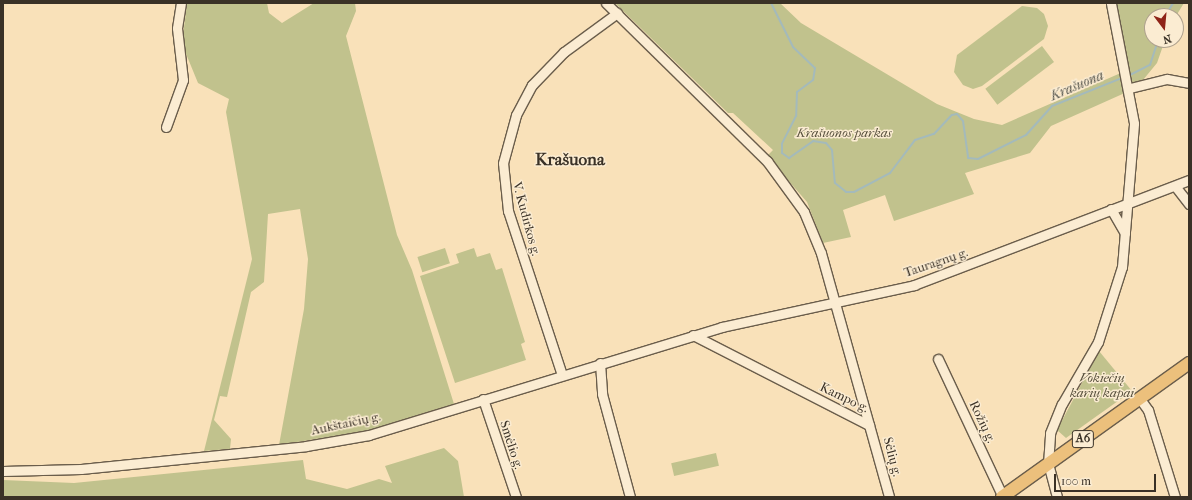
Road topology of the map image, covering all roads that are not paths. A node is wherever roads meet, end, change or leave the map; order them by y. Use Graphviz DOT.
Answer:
graph roads {
  1 [pos="181,3"];
  2 [pos="606,3"];
  3 [pos="1111,3"];
  4 [pos="617,13"];
  5 [pos="1189,83"];
  6 [pos="1129,85"];
  7 [pos="166,127"];
  8 [pos="1189,180"];
  9 [pos="1175,186"];
  10 [pos="1128,203"];
  11 [pos="1189,204"];
  12 [pos="1111,209"];
  13 [pos="1125,233"];
  14 [pos="834,301"];
  15 [pos="694,335"];
  16 [pos="682,338"];
  17 [pos="938,359"];
  18 [pos="600,363"];
  19 [pos="1189,363"];
  20 [pos="562,375"];
  21 [pos="483,399"];
  22 [pos="1140,399"];
  23 [pos="869,425"];
  24 [pos="1048,464"];
  25 [pos="3,471"];
  26 [pos="516,497"];
  27 [pos="630,497"];
  28 [pos="889,497"];
  29 [pos="1002,497"];
  30 [pos="1057,497"];
  31 [pos="1175,497"];
  1 -- 7 [label="street"];
  2 -- 4 [label="street, Kampo g."];
  3 -- 6 [label="street"];
  4 -- 14 [label="street, Kampo g."];
  4 -- 20 [label="street, V. Kudirkos g."];
  5 -- 6 [label="street"];
  6 -- 10 [label="street"];
  8 -- 9 [label="street, Tauragnų g."];
  9 -- 10 [label="street, Tauragnų g."];
  9 -- 11 [label="street"];
  10 -- 12 [label="street, Tauragnų g."];
  10 -- 13 [label="street"];
  12 -- 13 [label="street"];
  12 -- 14 [label="street, Tauragnų g."];
  13 -- 24 [label="street"];
  14 -- 15 [label="street, Tauragnų g."];
  14 -- 23 [label="street, Kampo g."];
  15 -- 16 [label="street, Tauragnų g."];
  15 -- 23 [label="street, Kampo g."];
  16 -- 18 [label="street, Aukštaičių g."];
  17 -- 29 [label="street, Rožių g."];
  18 -- 20 [label="street, Aukštaičių g."];
  18 -- 27 [label="street"];
  19 -- 22 [label="main road, A6"];
  20 -- 21 [label="street, Aukštaičių g."];
  21 -- 25 [label="street, Aukštaičių g."];
  21 -- 26 [label="street, Smėlio g."];
  22 -- 24 [label="main road, A6"];
  22 -- 31 [label="street"];
  23 -- 28 [label="street, Sėlių g."];
  24 -- 29 [label="main road, A6"];
  24 -- 30 [label="street"];
}
